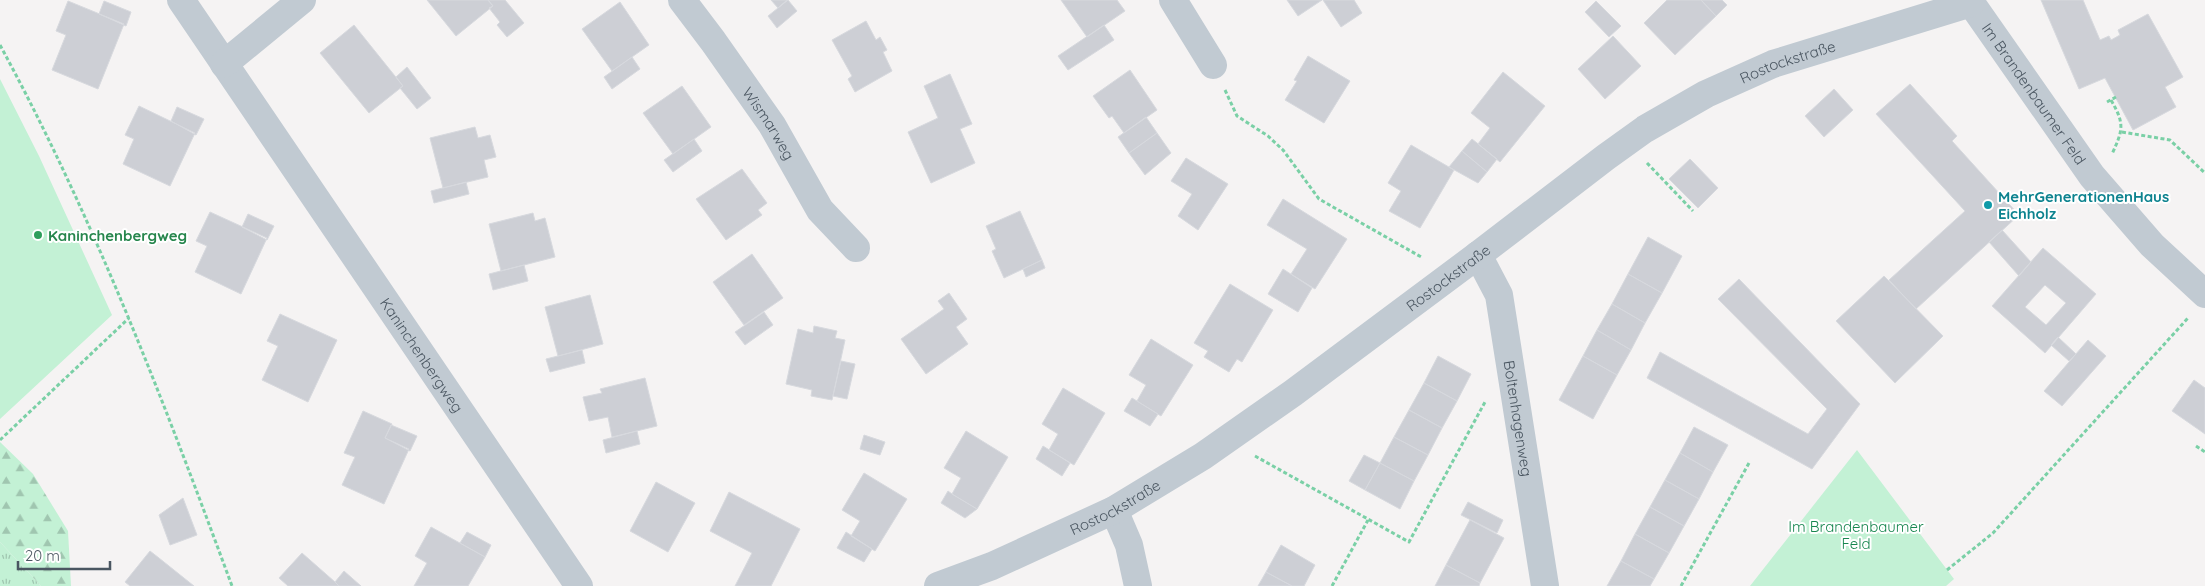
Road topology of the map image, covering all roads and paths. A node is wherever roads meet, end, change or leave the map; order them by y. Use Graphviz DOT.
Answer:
graph roads {
  1 [pos="181,0"];
  2 [pos="302,0"];
  3 [pos="682,0"];
  4 [pos="1173,0"];
  5 [pos="1970,2"];
  6 [pos="0,45"];
  7 [pos="224,64"];
  8 [pos="1213,65"];
  9 [pos="2116,97"];
  10 [pos="2122,132"];
  11 [pos="1644,160"];
  12 [pos="2205,173"];
  13 [pos="2092,176"];
  14 [pos="1693,211"];
  15 [pos="856,248"];
  16 [pos="1478,255"];
  17 [pos="1452,275"];
  18 [pos="2198,304"];
  19 [pos="129,318"];
  20 [pos="1513,382"];
  21 [pos="1226,439"];
  22 [pos="0,440"];
  23 [pos="2196,446"];
  24 [pos="2205,452"];
  25 [pos="1749,463"];
  26 [pos="1114,510"];
  27 [pos="1368,520"];
  28 [pos="1947,570"];
  29 [pos="232,586"];
  30 [pos="580,586"];
  31 [pos="938,586"];
  32 [pos="1138,586"];
  33 [pos="1332,586"];
  34 [pos="1545,586"];
  35 [pos="1681,586"];
  1 -- 7 [label="street, Kaninchenbergweg"];
  2 -- 7 [label="street"];
  3 -- 15 [label="street, Wismarweg"];
  4 -- 8 [label="street"];
  5 -- 13 [label="street, Im Brandenbaumer Feld"];
  5 -- 16 [label="street, Rostockstraße"];
  6 -- 19 [label="path"];
  7 -- 30 [label="street, Kaninchenbergweg"];
  8 -- 17 [label="path"];
  9 -- 10 [label="path"];
  10 -- 12 [label="path"];
  10 -- 13 [label="path"];
  11 -- 14 [label="path"];
  13 -- 18 [label="street, Im Brandenbaumer Feld"];
  16 -- 17 [label="street, Rostockstraße"];
  16 -- 20 [label="street, Boltenhagenweg"];
  17 -- 21 [label="street, Rostockstraße"];
  18 -- 28 [label="path"];
  19 -- 22 [label="path"];
  19 -- 29 [label="path"];
  20 -- 27 [label="path"];
  20 -- 34 [label="street, Boltenhagenweg"];
  21 -- 26 [label="street, Rostockstraße"];
  21 -- 27 [label="path"];
  23 -- 24 [label="path"];
  25 -- 35 [label="path"];
  26 -- 31 [label="street, Rostockstraße"];
  26 -- 32 [label="street"];
  27 -- 33 [label="path"];
}
